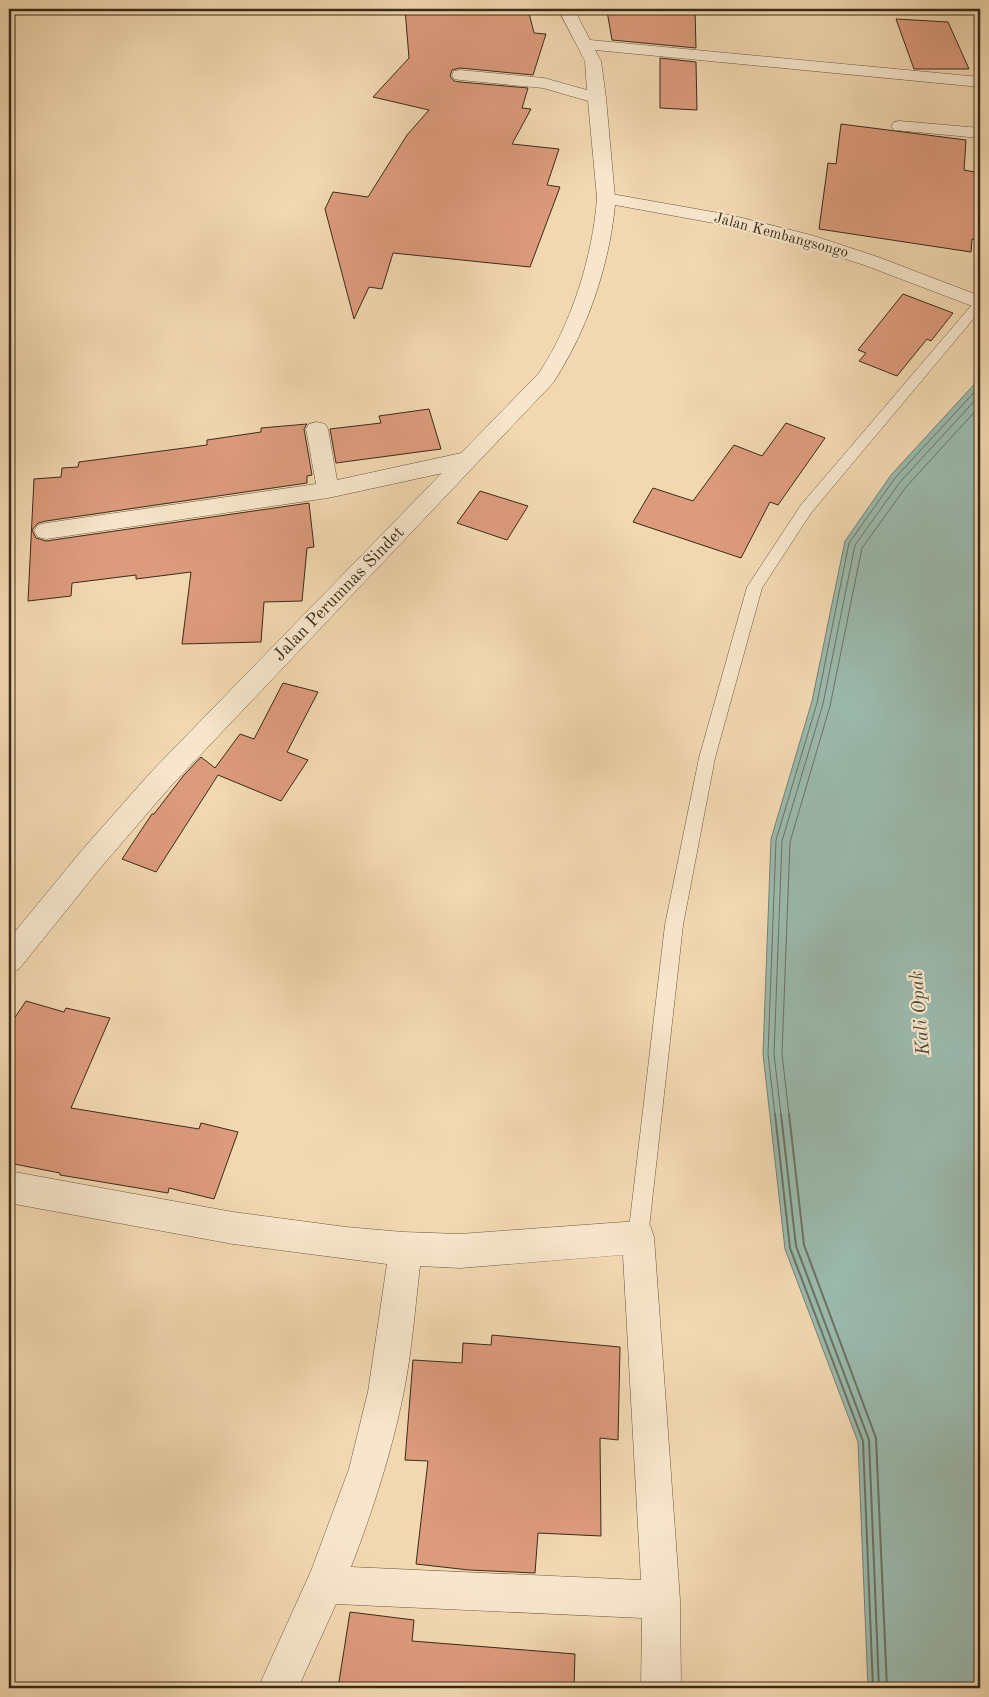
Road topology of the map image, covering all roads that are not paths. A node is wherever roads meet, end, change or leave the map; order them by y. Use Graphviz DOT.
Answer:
graph roads {
  1 [pos="566,9"];
  2 [pos="586,44"];
  3 [pos="460,75"];
  4 [pos="980,82"];
  5 [pos="598,98"];
  6 [pos="900,126"];
  7 [pos="980,133"];
  8 [pos="606,198"];
  9 [pos="980,303"];
  10 [pos="318,429"];
  11 [pos="466,460"];
  12 [pos="328,490"];
  13 [pos="46,531"];
  14 [pos="9,960"];
  15 [pos="9,1187"];
  16 [pos="638,1237"];
  17 [pos="406,1248"];
  18 [pos="327,1585"];
  19 [pos="662,1600"];
  20 [pos="278,1688"];
  21 [pos="661,1688"];
  1 -- 2 [label="street, Jalan Perumnas Sindet"];
  2 -- 4 [label="street"];
  2 -- 5 [label="street, Jalan Perumnas Sindet"];
  3 -- 5 [label="street"];
  5 -- 8 [label="street, Jalan Perumnas Sindet"];
  6 -- 7 [label="street"];
  8 -- 9 [label="street, Jalan Kembangsongo"];
  8 -- 11 [label="street, Jalan Perumnas Sindet"];
  9 -- 16 [label="lane"];
  10 -- 12 [label="street"];
  11 -- 12 [label="street"];
  11 -- 14 [label="street, Jalan Perumnas Sindet"];
  12 -- 13 [label="street"];
  15 -- 17 [label="street"];
  16 -- 17 [label="street"];
  16 -- 19 [label="street"];
  17 -- 18 [label="street"];
  18 -- 19 [label="street"];
  18 -- 20 [label="street"];
  19 -- 21 [label="street"];
}
